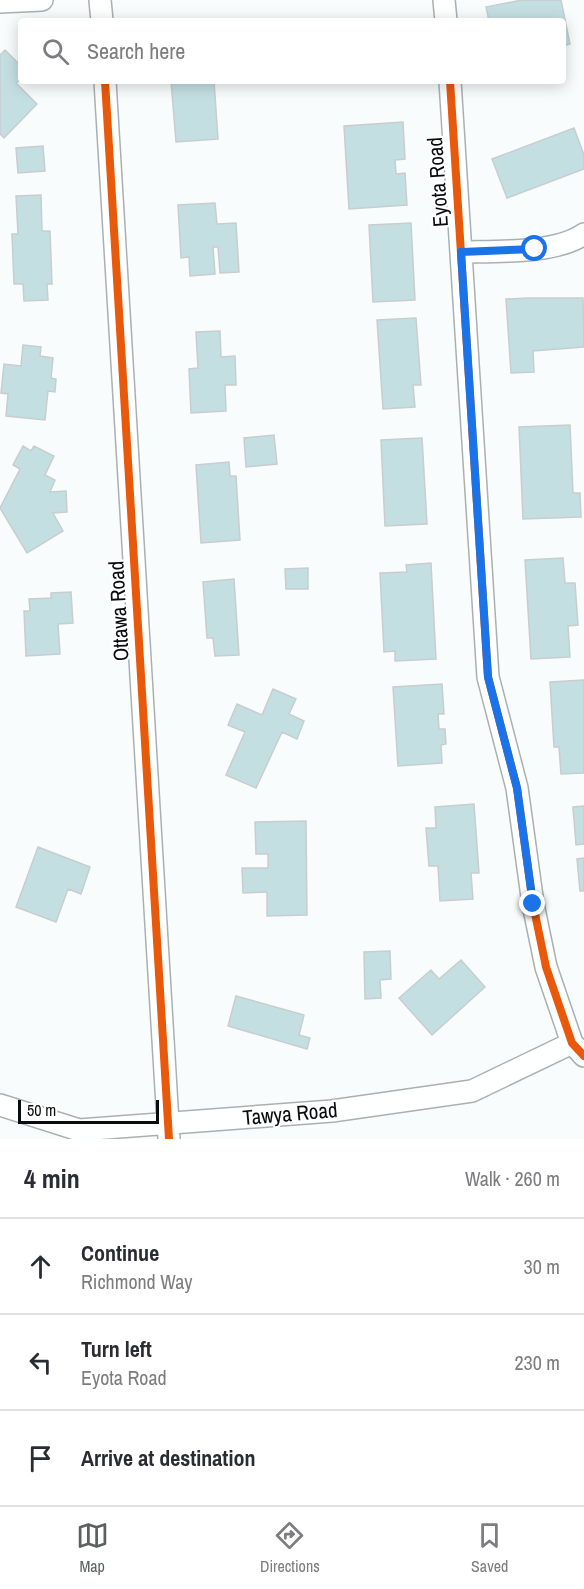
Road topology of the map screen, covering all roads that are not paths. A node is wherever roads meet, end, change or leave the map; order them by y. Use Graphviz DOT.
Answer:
graph roads {
  1 [pos="42,0"];
  2 [pos="100,0"];
  3 [pos="444,0"];
  4 [pos="0,2"];
  5 [pos="102,18"];
  6 [pos="446,18"];
  7 [pos="105,84"];
  8 [pos="450,84"];
  9 [pos="584,234"];
  10 [pos="461,252"];
  11 [pos="578,1050"];
  12 [pos="0,1105"];
  13 [pos="169,1132"];
  1 -- 4 [label="street"];
  2 -- 5 [label="street"];
  3 -- 6 [label="street"];
  7 -- 13 [label="street, Ottawa Road"];
  8 -- 10 [label="street, Eyota Road"];
  9 -- 10 [label="street"];
  10 -- 11 [label="street, Eyota Road"];
  11 -- 13 [label="street, Tawya Road"];
  12 -- 13 [label="street, Tawya Road"];
}
